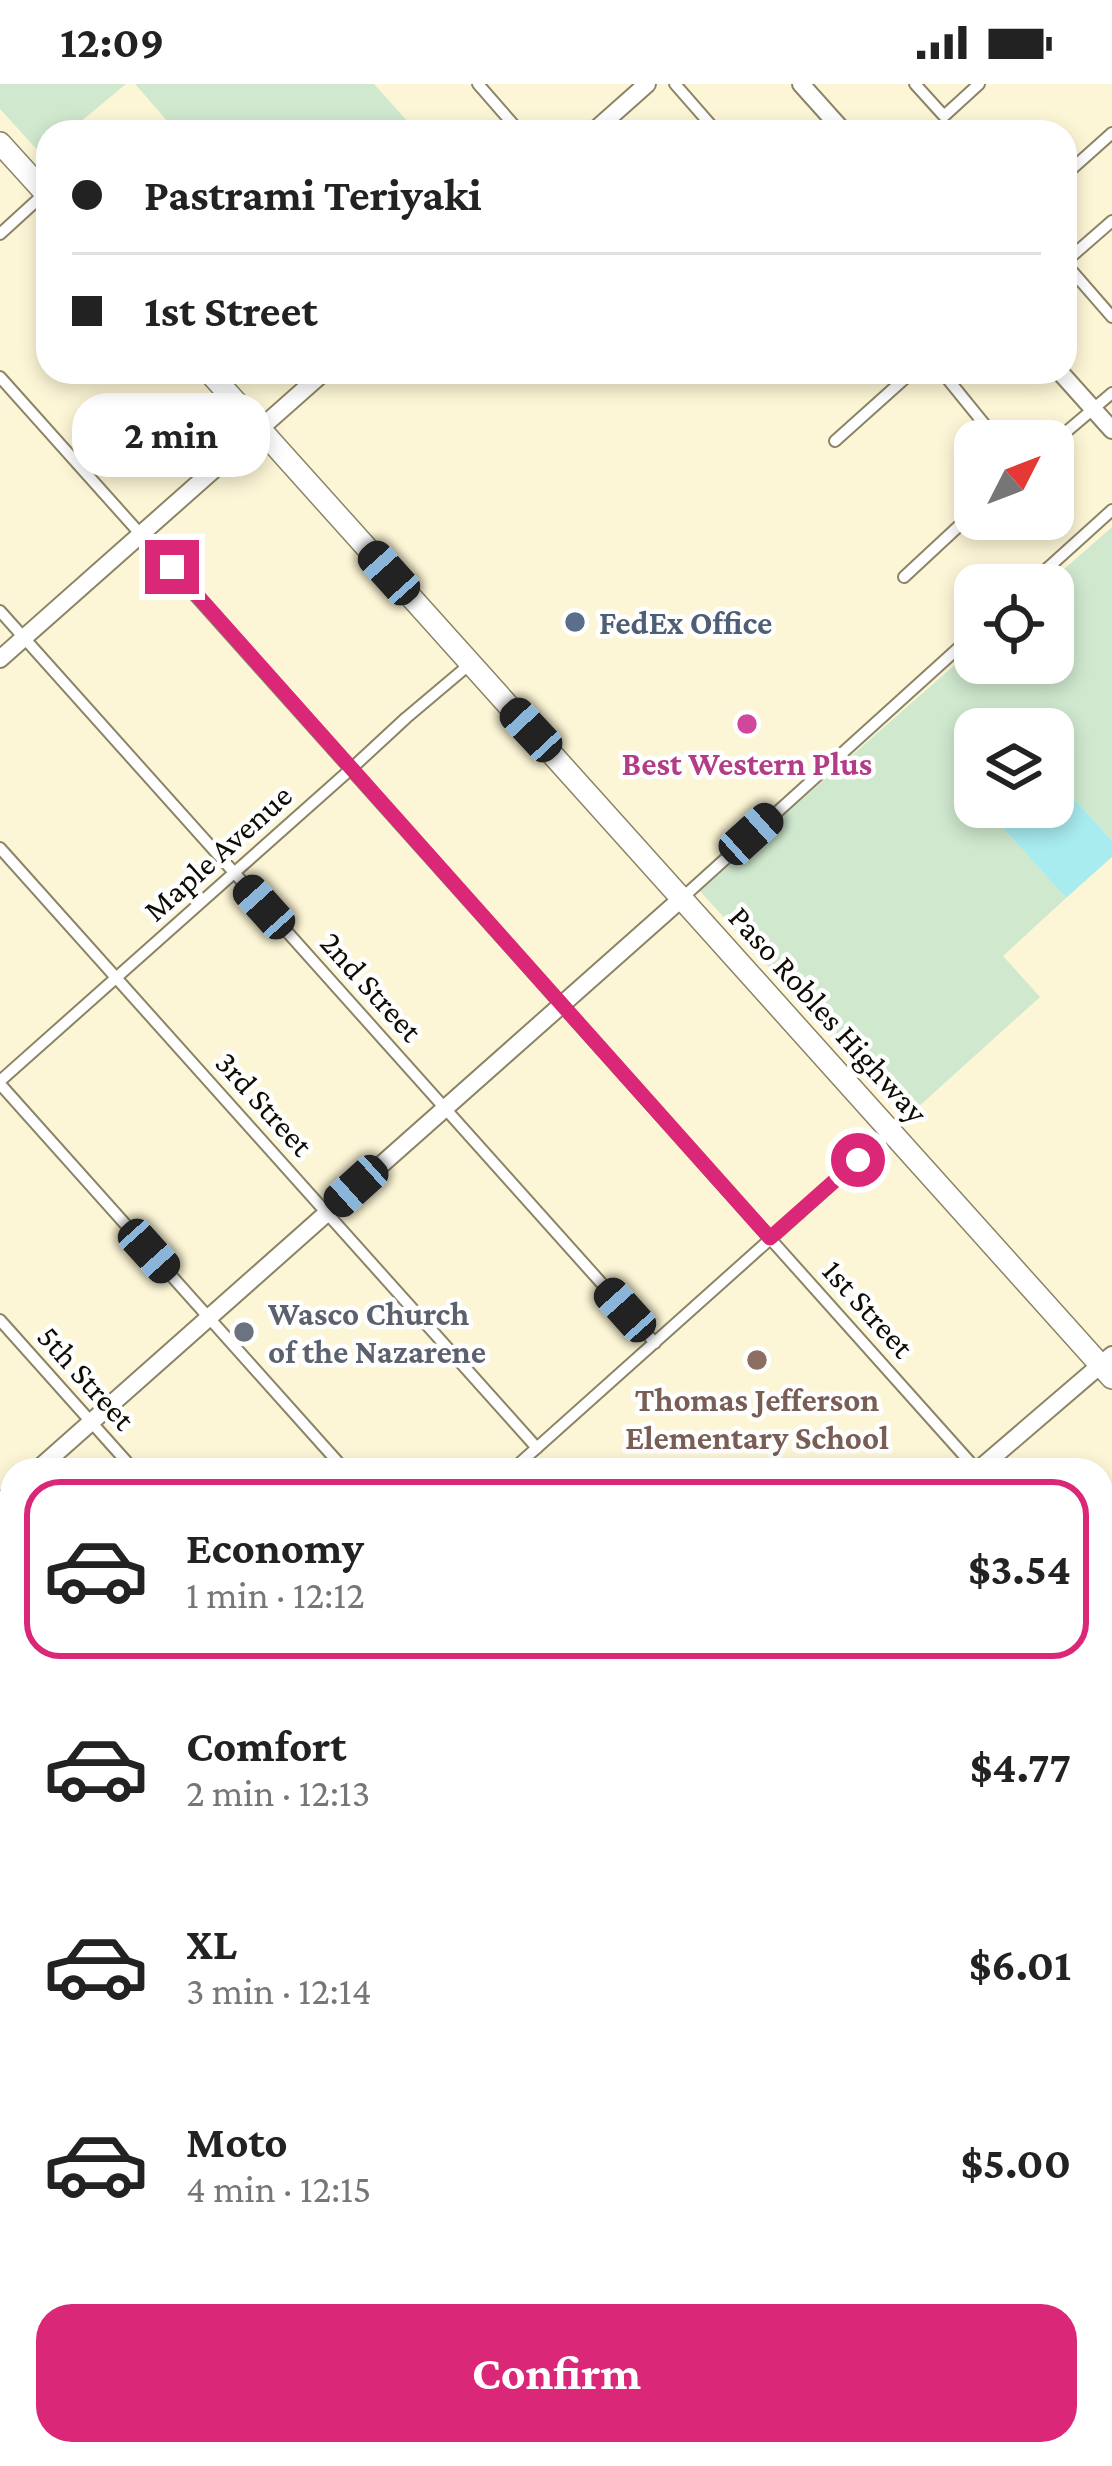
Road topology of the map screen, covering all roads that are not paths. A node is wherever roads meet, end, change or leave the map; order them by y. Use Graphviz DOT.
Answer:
graph roads {
  1 [pos="647,84"];
  2 [pos="674,84"];
  3 [pos="801,84"];
  4 [pos="915,84"];
  5 [pos="979,84"];
  6 [pos="485,86"];
  7 [pos="511,120"];
  8 [pos="606,120"];
  9 [pos="706,120"];
  10 [pos="833,120"];
  11 [pos="1112,133"];
  12 [pos="0,143"];
  13 [pos="1077,164"];
  14 [pos="36,183"];
  15 [pos="36,204"];
  16 [pos="1112,220"];
  17 [pos="0,234"];
  18 [pos="1077,252"];
  19 [pos="1077,277"];
  20 [pos="1112,317"];
  21 [pos="0,376"];
  22 [pos="219,384"];
  23 [pos="311,384"];
  24 [pos="899,384"];
  25 [pos="951,384"];
  26 [pos="1071,384"];
  27 [pos="1112,392"];
  28 [pos="1094,409"];
  29 [pos="979,420"];
  30 [pos="1074,425"];
  31 [pos="260,429"];
  32 [pos="1112,430"];
  33 [pos="835,441"];
  34 [pos="1112,510"];
  35 [pos="954,531"];
  36 [pos="142,533"];
  37 [pos="1052,564"];
  38 [pos="904,577"];
  39 [pos="0,611"];
  40 [pos="24,638"];
  41 [pos="954,652"];
  42 [pos="0,659"];
  43 [pos="470,664"];
  44 [pos="352,768"];
  45 [pos="0,848"];
  46 [pos="234,873"];
  47 [pos="680,898"];
  48 [pos="116,978"];
  49 [pos="562,1004"];
  50 [pos="0,1083"];
  51 [pos="445,1108"];
  52 [pos="890,1132"];
  53 [pos="327,1213"];
  54 [pos="770,1238"];
  55 [pos="209,1317"];
  56 [pos="0,1321"];
  57 [pos="655,1343"];
  58 [pos="1108,1366"];
  59 [pos="91,1422"];
  60 [pos="537,1448"];
  61 [pos="50,1458"];
  62 [pos="123,1458"];
  63 [pos="335,1458"];
  64 [pos="526,1458"];
  65 [pos="967,1458"];
  66 [pos="993,1458"];
  1 -- 8 [label="main road"];
  2 -- 9 [label="street"];
  3 -- 10 [label="main road"];
  4 -- 5 [label="street"];
  6 -- 7 [label="street"];
  11 -- 13 [label="street"];
  12 -- 14 [label="highway"];
  15 -- 17 [label="street"];
  16 -- 18 [label="street"];
  19 -- 20 [label="street"];
  21 -- 36 [label="street, 1st Street"];
  22 -- 31 [label="highway, Paso Robles Highway"];
  23 -- 31 [label="main road"];
  24 -- 33 [label="street"];
  25 -- 29 [label="street"];
  26 -- 28 [label="main road"];
  27 -- 28 [label="street"];
  28 -- 30 [label="street"];
  28 -- 32 [label="main road"];
  31 -- 36 [label="main road"];
  31 -- 43 [label="highway, Paso Robles Highway"];
  34 -- 37 [label="street"];
  35 -- 38 [label="street"];
  36 -- 40 [label="main road"];
  36 -- 44 [label="street, 1st Street"];
  39 -- 40 [label="street, 2nd Street"];
  40 -- 42 [label="main road"];
  40 -- 46 [label="street, 2nd Street"];
  41 -- 47 [label="street"];
  43 -- 44 [label="street, Maple Avenue"];
  43 -- 47 [label="highway, Paso Robles Highway"];
  44 -- 46 [label="street, Maple Avenue"];
  44 -- 49 [label="street, 1st Street"];
  45 -- 48 [label="street, 3rd Street"];
  46 -- 48 [label="street, Maple Avenue"];
  46 -- 51 [label="street, 2nd Street"];
  47 -- 49 [label="main road"];
  47 -- 52 [label="highway, Paso Robles Highway"];
  48 -- 50 [label="street, Maple Avenue"];
  48 -- 53 [label="street, 3rd Street"];
  49 -- 51 [label="main road"];
  49 -- 54 [label="street, 1st Street"];
  50 -- 55 [label="street"];
  51 -- 53 [label="main road"];
  51 -- 57 [label="street, 2nd Street"];
  52 -- 54 [label="street"];
  52 -- 58 [label="highway, Paso Robles Highway"];
  53 -- 55 [label="main road"];
  53 -- 60 [label="street, 3rd Street"];
  54 -- 57 [label="street"];
  54 -- 65 [label="street, 1st Street"];
  55 -- 59 [label="main road"];
  55 -- 63 [label="street"];
  56 -- 59 [label="street, 5th Street"];
  57 -- 60 [label="street"];
  58 -- 66 [label="main road"];
  59 -- 61 [label="main road"];
  59 -- 62 [label="street, 5th Street"];
  60 -- 64 [label="street"];
}
